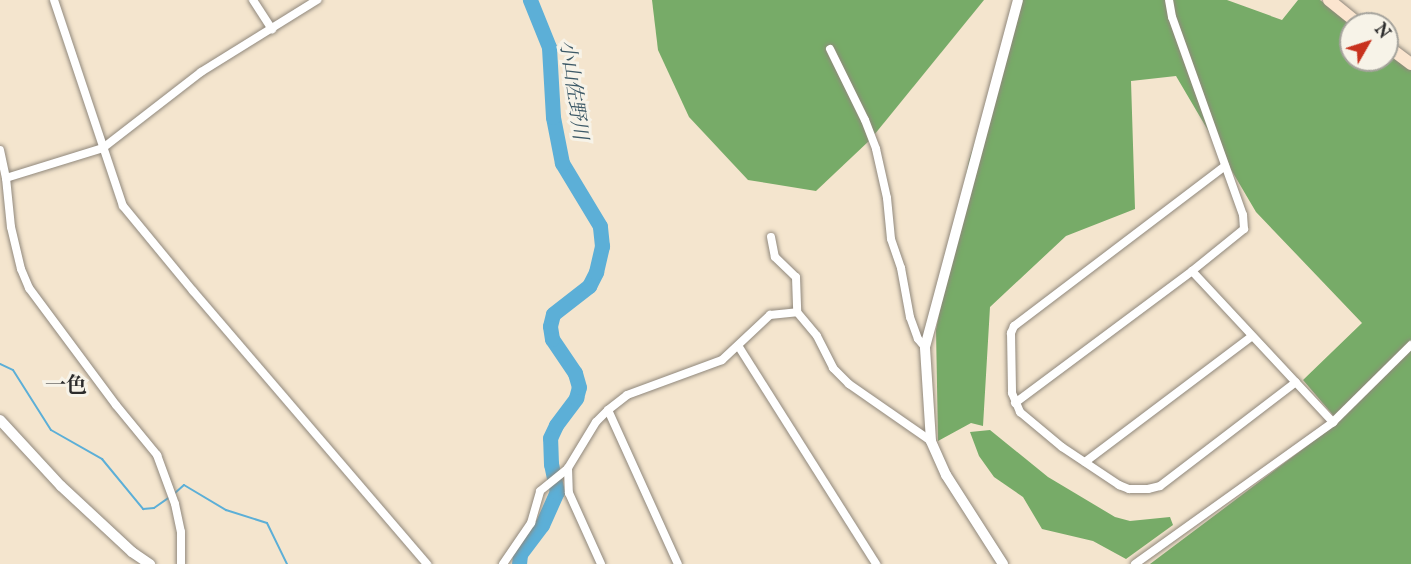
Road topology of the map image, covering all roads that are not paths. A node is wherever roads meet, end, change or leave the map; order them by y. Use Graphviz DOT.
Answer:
graph roads {
  1 [pos="54,0"];
  2 [pos="253,0"];
  3 [pos="317,0"];
  4 [pos="1018,0"];
  5 [pos="1169,0"];
  6 [pos="1329,0"];
  7 [pos="1344,12"];
  8 [pos="273,28"];
  9 [pos="830,50"];
  10 [pos="103,148"];
  11 [pos="0,154"];
  12 [pos="1225,166"];
  13 [pos="6,178"];
  14 [pos="771,237"];
  15 [pos="1192,272"];
  16 [pos="797,312"];
  17 [pos="1252,336"];
  18 [pos="1411,345"];
  19 [pos="739,347"];
  20 [pos="925,347"];
  21 [pos="1296,382"];
  22 [pos="1015,403"];
  23 [pos="608,410"];
  24 [pos="0,420"];
  25 [pos="1333,422"];
  26 [pos="931,441"];
  27 [pos="1084,462"];
  28 [pos="565,469"];
  29 [pos="150,564"];
  30 [pos="181,564"];
  31 [pos="427,564"];
  32 [pos="503,564"];
  33 [pos="601,564"];
  34 [pos="678,564"];
  35 [pos="876,564"];
  36 [pos="1003,564"];
  37 [pos="1135,564"];
  1 -- 10 [label="street"];
  2 -- 8 [label="street"];
  3 -- 8 [label="street"];
  4 -- 20 [label="street"];
  5 -- 12 [label="street"];
  6 -- 7 [label="main road"];
  8 -- 10 [label="street"];
  9 -- 20 [label="street"];
  10 -- 13 [label="street"];
  10 -- 31 [label="street"];
  11 -- 13 [label="street"];
  12 -- 15 [label="street"];
  12 -- 22 [label="street"];
  13 -- 30 [label="street"];
  14 -- 16 [label="street"];
  15 -- 17 [label="street"];
  15 -- 22 [label="street"];
  16 -- 19 [label="street"];
  16 -- 26 [label="street"];
  17 -- 21 [label="street"];
  17 -- 27 [label="street"];
  18 -- 25 [label="street"];
  19 -- 23 [label="street"];
  19 -- 35 [label="street"];
  20 -- 26 [label="street"];
  21 -- 25 [label="street"];
  21 -- 27 [label="street"];
  22 -- 27 [label="street"];
  23 -- 28 [label="street"];
  23 -- 34 [label="street"];
  24 -- 29 [label="street"];
  25 -- 37 [label="street"];
  26 -- 36 [label="street"];
  28 -- 32 [label="street"];
  28 -- 33 [label="street"];
}
